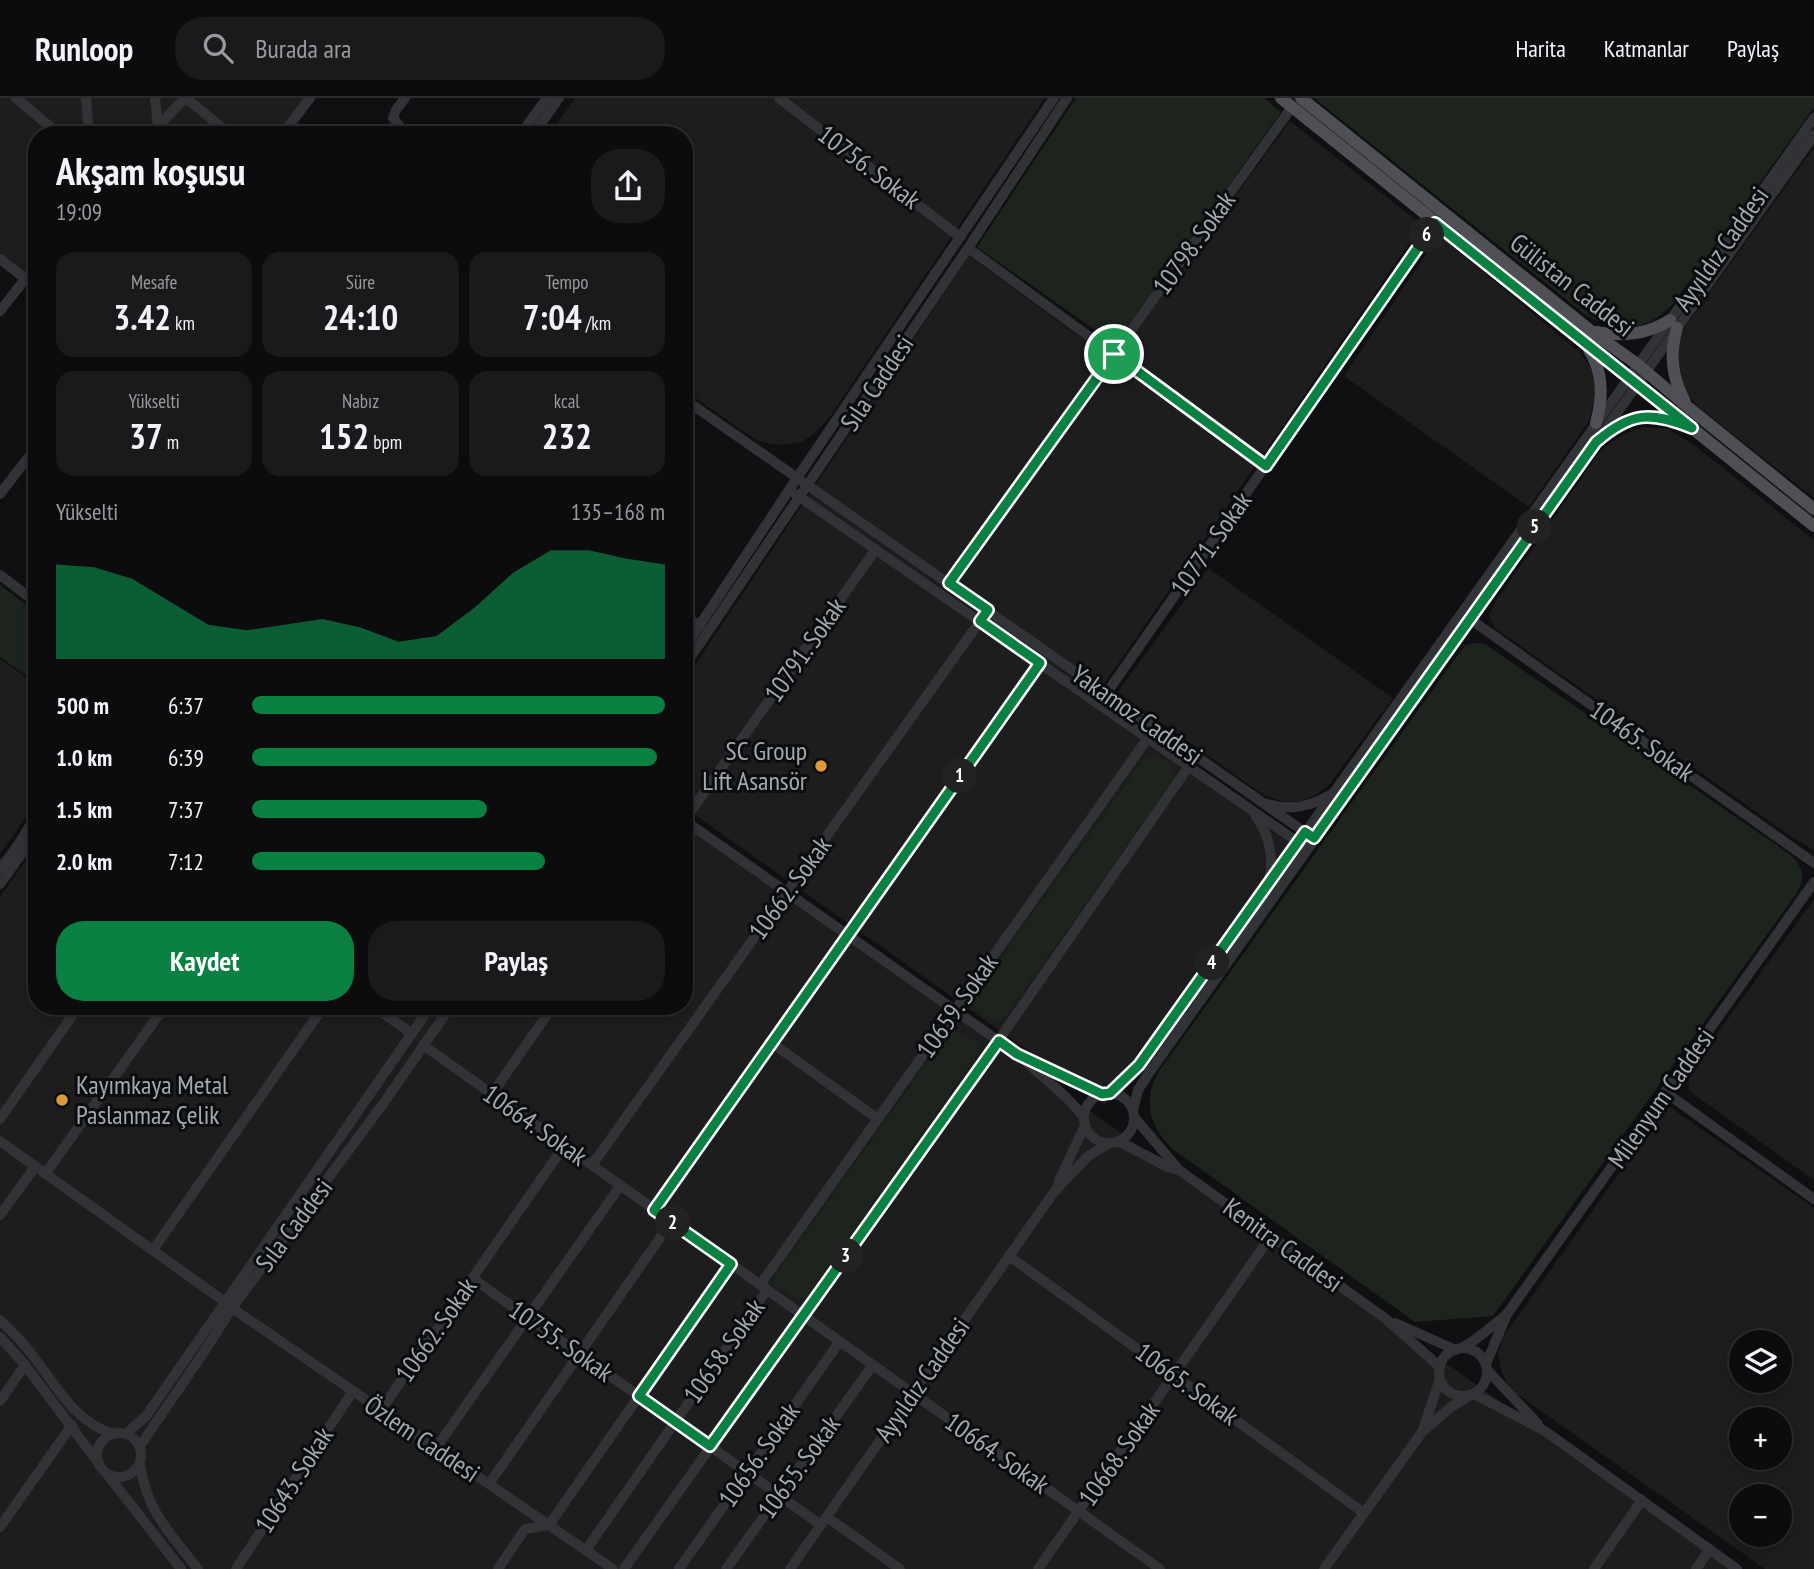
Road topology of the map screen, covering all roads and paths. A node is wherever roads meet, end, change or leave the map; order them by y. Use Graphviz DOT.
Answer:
graph roads {
  1 [pos="16,98"];
  2 [pos="86,98"];
  3 [pos="155,98"];
  4 [pos="186,98"];
  5 [pos="310,98"];
  6 [pos="405,98"];
  7 [pos="547,98"];
  8 [pos="559,98"];
  9 [pos="779,98"];
  10 [pos="1054,98"];
  11 [pos="1067,98"];
  12 [pos="1281,98"];
  13 [pos="1296,103"];
  14 [pos="1814,118"];
  15 [pos="49,126"];
  16 [pos="88,126"];
  17 [pos="155,126"];
  18 [pos="160,126"];
  19 [pos="220,126"];
  20 [pos="289,126"];
  21 [pos="399,126"];
  22 [pos="527,126"];
  23 [pos="539,126"];
  24 [pos="1814,135"];
  25 [pos="1435,223"];
  26 [pos="960,237"];
  27 [pos="968,248"];
  28 [pos="0,259"];
  29 [pos="28,274"];
  30 [pos="24,278"];
  31 [pos="28,281"];
  32 [pos="0,311"];
  33 [pos="1673,324"];
  34 [pos="1588,336"];
  35 [pos="1114,354"];
  36 [pos="1641,368"];
  37 [pos="1633,380"];
  38 [pos="693,406"];
  39 [pos="1689,408"];
  40 [pos="1596,423"];
  41 [pos="1692,428"];
  42 [pos="1596,442"];
  43 [pos="28,458"];
  44 [pos="1266,466"];
  45 [pos="797,478"];
  46 [pos="808,485"];
  47 [pos="789,489"];
  48 [pos="0,494"];
  49 [pos="800,497"];
  50 [pos="1814,509"];
  51 [pos="1814,526"];
  52 [pos="876,549"];
  53 [pos="0,575"];
  54 [pos="949,583"];
  55 [pos="28,596"];
  56 [pos="988,610"];
  57 [pos="1470,619"];
  58 [pos="693,621"];
  59 [pos="980,621"];
  60 [pos="700,626"];
  61 [pos="693,636"];
  62 [pos="693,654"];
  63 [pos="1040,663"];
  64 [pos="1106,694"];
  65 [pos="1151,733"];
  66 [pos="1189,766"];
  67 [pos="1332,794"];
  68 [pos="1259,801"];
  69 [pos="693,807"];
  70 [pos="1247,807"];
  71 [pos="693,826"];
  72 [pos="28,829"];
  73 [pos="1309,835"];
  74 [pos="28,845"];
  75 [pos="1302,846"];
  76 [pos="1814,863"];
  77 [pos="0,869"];
  78 [pos="1814,882"];
  79 [pos="0,884"];
  80 [pos="1268,884"];
  81 [pos="787,892"];
  82 [pos="848,935"];
  83 [pos="954,1010"];
  84 [pos="73,1015"];
  85 [pos="159,1015"];
  86 [pos="318,1015"];
  87 [pos="386,1015"];
  88 [pos="424,1015"];
  89 [pos="445,1015"];
  90 [pos="548,1015"];
  91 [pos="411,1033"];
  92 [pos="999,1041"];
  93 [pos="772,1043"];
  94 [pos="423,1045"];
  95 [pos="1017,1054"];
  96 [pos="1665,1092"];
  97 [pos="1106,1093"];
  98 [pos="492,1094"];
  99 [pos="1133,1114"];
  100 [pos="0,1119"];
  101 [pos="878,1119"];
  102 [pos="1084,1121"];
  103 [pos="0,1141"];
  104 [pos="1114,1142"];
  105 [pos="564,1146"];
  106 [pos="592,1165"];
  107 [pos="35,1167"];
  108 [pos="1179,1170"];
  109 [pos="45,1174"];
  110 [pos="620,1186"];
  111 [pos="1054,1192"];
  112 [pos="1814,1199"];
  113 [pos="654,1210"];
  114 [pos="0,1215"];
  115 [pos="671,1222"];
  116 [pos="1271,1236"];
  117 [pos="153,1250"];
  118 [pos="1009,1256"];
  119 [pos="731,1264"];
  120 [pos="472,1278"];
  121 [pos="763,1287"];
  122 [pos="228,1305"];
  123 [pos="1507,1314"];
  124 [pos="803,1315"];
  125 [pos="528,1317"];
  126 [pos="0,1320"];
  127 [pos="1386,1320"];
  128 [pos="0,1337"];
  129 [pos="840,1341"];
  130 [pos="1458,1349"];
  131 [pos="579,1354"];
  132 [pos="25,1365"];
  133 [pos="873,1365"];
  134 [pos="1487,1368"];
  135 [pos="1440,1373"];
  136 [pos="1174,1375"];
  137 [pos="353,1391"];
  138 [pos="913,1393"];
  139 [pos="1473,1395"];
  140 [pos="639,1396"];
  141 [pos="0,1401"];
  142 [pos="380,1410"];
  143 [pos="675,1422"];
  144 [pos="72,1425"];
  145 [pos="1545,1431"];
  146 [pos="1422,1432"];
  147 [pos="114,1434"];
  148 [pos="126,1434"];
  149 [pos="140,1446"];
  150 [pos="710,1446"];
  151 [pos="436,1448"];
  152 [pos="140,1463"];
  153 [pos="103,1468"];
  154 [pos="747,1472"];
  155 [pos="489,1484"];
  156 [pos="779,1495"];
  157 [pos="1642,1500"];
  158 [pos="1079,1511"];
  159 [pos="1364,1513"];
  160 [pos="824,1521"];
  161 [pos="549,1525"];
  162 [pos="0,1527"];
  163 [pos="1710,1549"];
  164 [pos="586,1550"];
  165 [pos="180,1569"];
  166 [pos="198,1569"];
  167 [pos="236,1569"];
  168 [pos="498,1569"];
  169 [pos="613,1569"];
  170 [pos="624,1569"];
  171 [pos="679,1569"];
  172 [pos="726,1569"];
  173 [pos="790,1569"];
  174 [pos="900,1569"];
  175 [pos="1038,1569"];
  176 [pos="1160,1569"];
  177 [pos="1324,1569"];
  178 [pos="1594,1569"];
  179 [pos="1696,1569"];
  180 [pos="1737,1569"];
  1 -- 15 [label="street"];
  2 -- 16 [label="street"];
  3 -- 17 [label="street"];
  4 -- 18 [label="street"];
  4 -- 19 [label="street"];
  5 -- 20 [label="street"];
  6 -- 21 [label="street"];
  7 -- 22 [label="street"];
  8 -- 23 [label="street"];
  9 -- 26 [label="street, 10756. Sokak"];
  10 -- 26 [label="street"];
  11 -- 27 [label="street, Sıla Caddesi"];
  12 -- 13 [label="main road, Gülistan Caddesi"];
  13 -- 25 [label="main road, Gülistan Caddesi"];
  13 -- 34 [label="main road, Gülistan Caddesi"];
  13 -- 35 [label="street, 10798. Sokak"];
  14 -- 33 [label="street, Ayyıldız Caddesi"];
  24 -- 33 [label="street, Ayyıldız Caddesi"];
  25 -- 34 [label="main road, Gülistan Caddesi"];
  25 -- 44 [label="street, 10771. Sokak"];
  26 -- 45 [label="street"];
  27 -- 35 [label="street"];
  27 -- 46 [label="street, Sıla Caddesi"];
  28 -- 30 [label="street"];
  29 -- 30 [label="street"];
  30 -- 31 [label="street"];
  30 -- 32 [label="street"];
  33 -- 34 [label="main road"];
  33 -- 36 [label="street, Ayyıldız Caddesi"];
  33 -- 39 [label="main road"];
  34 -- 36 [label="main road, Gülistan Caddesi"];
  34 -- 37 [label="main road, Gülistan Caddesi"];
  34 -- 40 [label="main road"];
  35 -- 44 [label="street"];
  35 -- 54 [label="street, 10798. Sokak"];
  36 -- 37 [label="street, Ayyıldız Caddesi"];
  36 -- 39 [label="main road, Gülistan Caddesi"];
  37 -- 40 [label="street, Ayyıldız Caddesi"];
  37 -- 41 [label="main road, Gülistan Caddesi"];
  37 -- 42 [label="street, Ayyıldız Caddesi"];
  38 -- 45 [label="street, Yakamoz Caddesi"];
  39 -- 50 [label="main road, Gülistan Caddesi"];
  40 -- 67 [label="street, Ayyıldız Caddesi"];
  41 -- 42 [label="main road"];
  41 -- 51 [label="main road, Gülistan Caddesi"];
  42 -- 57 [label="street, Ayyıldız Caddesi"];
  43 -- 48 [label="street"];
  44 -- 64 [label="street, 10771. Sokak"];
  45 -- 46 [label="street, Yakamoz Caddesi"];
  45 -- 47 [label="street"];
  46 -- 49 [label="street, Sıla Caddesi"];
  46 -- 54 [label="street, Yakamoz Caddesi"];
  47 -- 49 [label="street, Yakamoz Caddesi"];
  47 -- 60 [label="street"];
  49 -- 52 [label="street, Yakamoz Caddesi"];
  49 -- 62 [label="street, Sıla Caddesi"];
  52 -- 59 [label="street, Yakamoz Caddesi"];
  52 -- 69 [label="street, 10791. Sokak"];
  53 -- 55 [label="street"];
  54 -- 56 [label="street, Yakamoz Caddesi"];
  56 -- 59 [label="street, 10662. Sokak"];
  56 -- 64 [label="street, Yakamoz Caddesi"];
  57 -- 73 [label="street, Ayyıldız Caddesi"];
  57 -- 76 [label="street, 10465. Sokak"];
  58 -- 60 [label="street"];
  59 -- 63 [label="street, Yakamoz Caddesi"];
  59 -- 81 [label="street, 10662. Sokak"];
  60 -- 61 [label="street"];
  63 -- 65 [label="street, Yakamoz Caddesi"];
  63 -- 82 [label="street"];
  64 -- 65 [label="street, Yakamoz Caddesi"];
  65 -- 66 [label="street, Yakamoz Caddesi"];
  65 -- 68 [label="street, Yakamoz Caddesi"];
  65 -- 83 [label="street, 10659. Sokak"];
  66 -- 70 [label="street, Yakamoz Caddesi"];
  66 -- 92 [label="street, 10659. Sokak"];
  67 -- 68 [label="street"];
  67 -- 73 [label="street, Ayyıldız Caddesi"];
  68 -- 73 [label="street, Yakamoz Caddesi"];
  70 -- 75 [label="street, Yakamoz Caddesi"];
  70 -- 80 [label="street"];
  71 -- 81 [label="street"];
  72 -- 77 [label="street"];
  73 -- 75 [label="street, Ayyıldız Caddesi"];
  74 -- 79 [label="street"];
  75 -- 80 [label="street, Ayyıldız Caddesi"];
  75 -- 99 [label="street, Ayyıldız Caddesi"];
  78 -- 96 [label="street, Milenyum Caddesi"];
  80 -- 97 [label="street, Ayyıldız Caddesi"];
  81 -- 82 [label="street"];
  81 -- 106 [label="street, 10662. Sokak"];
  82 -- 83 [label="street"];
  82 -- 93 [label="street"];
  83 -- 92 [label="street"];
  83 -- 101 [label="street, 10659. Sokak"];
  84 -- 100 [label="street"];
  85 -- 109 [label="street"];
  86 -- 117 [label="street"];
  87 -- 91 [label="street"];
  88 -- 91 [label="street"];
  89 -- 94 [label="street, Sıla Caddesi"];
  90 -- 98 [label="street"];
  91 -- 122 [label="street"];
  92 -- 95 [label="street"];
  92 -- 124 [label="street, 10659. Sokak"];
  93 -- 101 [label="street"];
  93 -- 113 [label="street"];
  94 -- 98 [label="street, 10664. Sokak"];
  94 -- 122 [label="street, Sıla Caddesi"];
  95 -- 97 [label="street"];
  95 -- 102 [label="street"];
  96 -- 112 [label="street"];
  96 -- 123 [label="street, Milenyum Caddesi"];
  97 -- 99 [label="street"];
  97 -- 102 [label="street"];
  98 -- 105 [label="street, 10664. Sokak"];
  99 -- 104 [label="street"];
  99 -- 108 [label="street"];
  101 -- 121 [label="street, 10659. Sokak"];
  102 -- 104 [label="street"];
  102 -- 111 [label="street, Ayyıldız Caddesi"];
  103 -- 107 [label="street, Özlem Caddesi"];
  104 -- 108 [label="street"];
  104 -- 111 [label="street, Ayyıldız Caddesi"];
  105 -- 106 [label="street, 10664. Sokak"];
  105 -- 120 [label="street, 10662. Sokak"];
  106 -- 110 [label="street, 10664. Sokak"];
  107 -- 109 [label="street, Özlem Caddesi"];
  107 -- 114 [label="street"];
  108 -- 116 [label="street, Kenitra Caddesi"];
  109 -- 117 [label="street, Özlem Caddesi"];
  110 -- 113 [label="street, 10664. Sokak"];
  110 -- 125 [label="street"];
  111 -- 118 [label="street, Ayyıldız Caddesi"];
  113 -- 115 [label="street, 10664. Sokak"];
  115 -- 119 [label="street, 10664. Sokak"];
  115 -- 131 [label="street"];
  116 -- 127 [label="street, Kenitra Caddesi"];
  116 -- 136 [label="street, 10668. Sokak"];
  117 -- 122 [label="street, Özlem Caddesi"];
  118 -- 136 [label="street, 10665. Sokak"];
  118 -- 138 [label="street, Ayyıldız Caddesi"];
  119 -- 121 [label="street, 10664. Sokak"];
  119 -- 140 [label="street"];
  120 -- 125 [label="street, 10755. Sokak"];
  120 -- 142 [label="street, 10662. Sokak"];
  121 -- 124 [label="street, 10664. Sokak"];
  121 -- 143 [label="street, 10658. Sokak"];
  122 -- 137 [label="street, Özlem Caddesi"];
  122 -- 148 [label="street"];
  122 -- 149 [label="street, Sıla Caddesi"];
  123 -- 130 [label="street"];
  123 -- 134 [label="street"];
  124 -- 129 [label="street, 10664. Sokak"];
  124 -- 150 [label="street, 10659. Sokak"];
  125 -- 131 [label="street, 10755. Sokak"];
  125 -- 151 [label="street"];
  126 -- 147 [label="street"];
  127 -- 130 [label="street"];
  127 -- 135 [label="street"];
  128 -- 132 [label="street"];
  129 -- 133 [label="street, 10664. Sokak"];
  129 -- 154 [label="street, 10656. Sokak"];
  130 -- 134 [label="street"];
  130 -- 135 [label="street"];
  131 -- 140 [label="street, 10755. Sokak"];
  131 -- 155 [label="street"];
  132 -- 141 [label="street"];
  132 -- 144 [label="street"];
  133 -- 138 [label="street, 10664. Sokak"];
  133 -- 156 [label="street, 10655. Sokak"];
  134 -- 139 [label="street"];
  134 -- 145 [label="street"];
  135 -- 139 [label="street"];
  135 -- 146 [label="street"];
  136 -- 158 [label="street, 10668. Sokak"];
  136 -- 159 [label="street, 10665. Sokak"];
  137 -- 142 [label="street, Özlem Caddesi"];
  137 -- 167 [label="street, 10643. Sokak"];
  138 -- 158 [label="street, 10664. Sokak"];
  138 -- 160 [label="street, Ayyıldız Caddesi"];
  139 -- 145 [label="street"];
  139 -- 146 [label="street"];
  140 -- 143 [label="street, 10755. Sokak"];
  140 -- 161 [label="street"];
  142 -- 151 [label="street, Özlem Caddesi"];
  143 -- 150 [label="street, 10755. Sokak"];
  143 -- 164 [label="street, 10658. Sokak"];
  144 -- 153 [label="street"];
  144 -- 162 [label="street"];
  145 -- 157 [label="street"];
  146 -- 159 [label="street"];
  147 -- 148 [label="street"];
  147 -- 153 [label="street"];
  148 -- 149 [label="street"];
  149 -- 152 [label="street"];
  150 -- 154 [label="street, 10755. Sokak"];
  150 -- 170 [label="street, 10659. Sokak"];
  151 -- 155 [label="street, Özlem Caddesi"];
  152 -- 153 [label="street"];
  152 -- 166 [label="street"];
  153 -- 165 [label="street"];
  154 -- 156 [label="street, 10755. Sokak"];
  154 -- 171 [label="street, 10656. Sokak"];
  155 -- 161 [label="street, Özlem Caddesi"];
  156 -- 160 [label="street, 10755. Sokak"];
  156 -- 172 [label="street, 10655. Sokak"];
  157 -- 163 [label="street"];
  157 -- 178 [label="street"];
  158 -- 175 [label="street, 10668. Sokak"];
  158 -- 176 [label="street, 10664. Sokak"];
  159 -- 177 [label="street"];
  160 -- 173 [label="street, Ayyıldız Caddesi"];
  160 -- 174 [label="street, 10755. Sokak"];
  161 -- 164 [label="street, Özlem Caddesi"];
  161 -- 168 [label="street"];
  163 -- 179 [label="street"];
  163 -- 180 [label="street"];
  164 -- 169 [label="street, Özlem Caddesi"];
}
